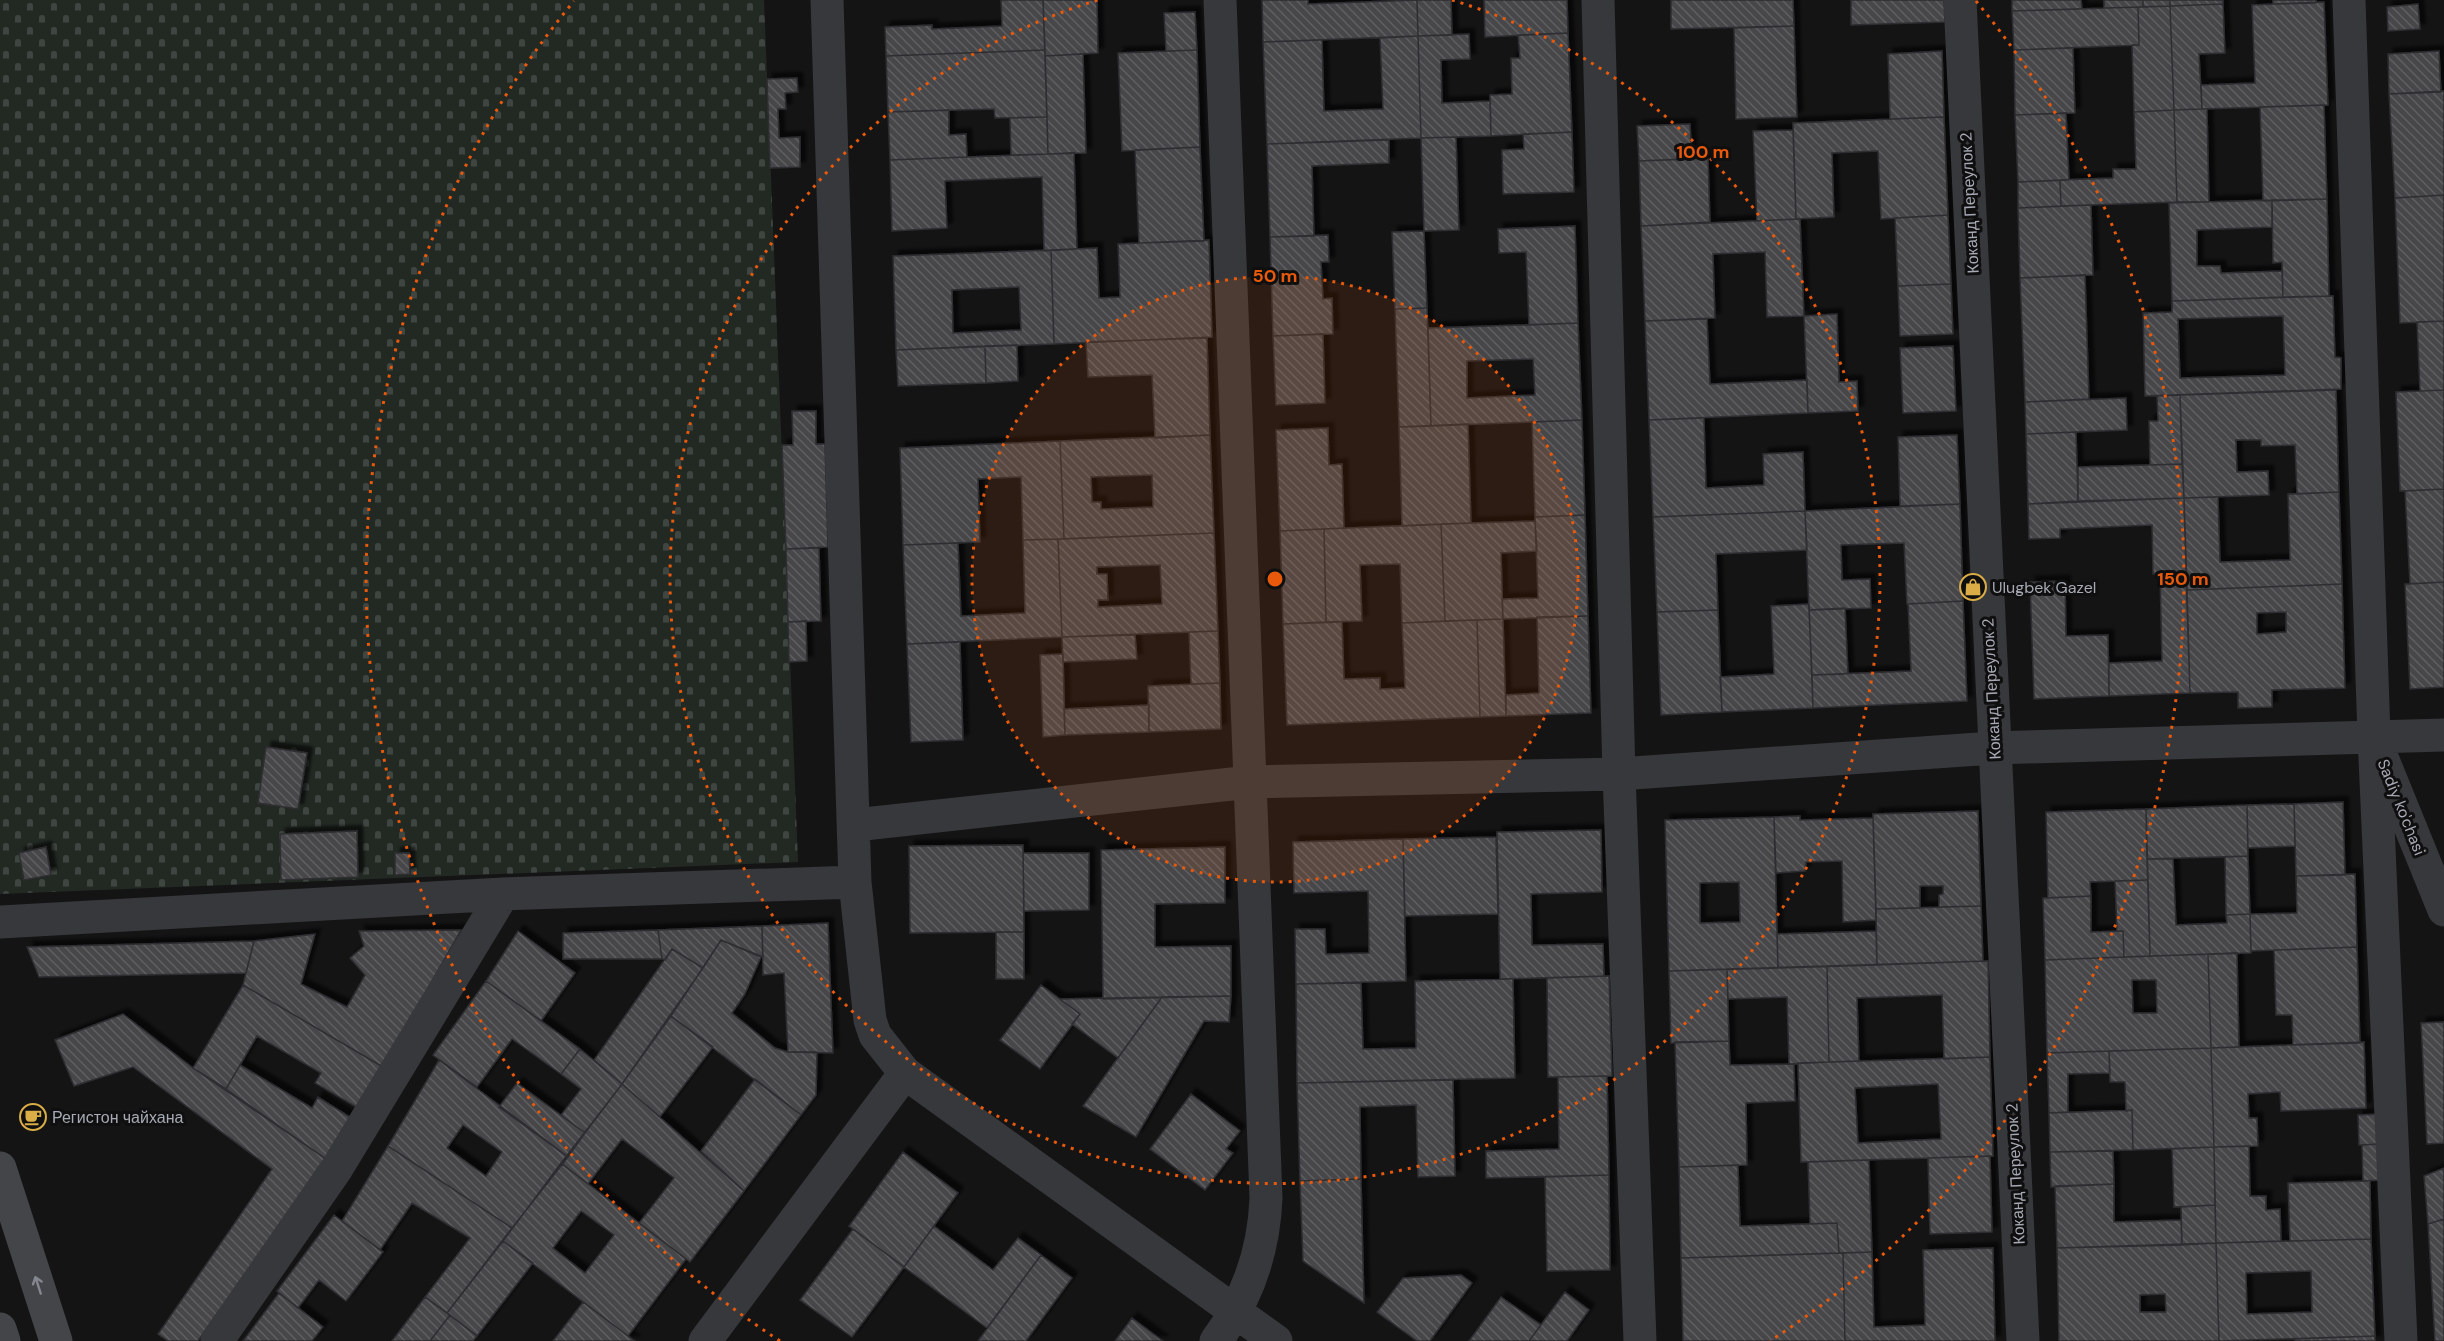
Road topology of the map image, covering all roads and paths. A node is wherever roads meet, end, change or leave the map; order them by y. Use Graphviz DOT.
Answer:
graph roads {
  1 [pos="827,0"];
  2 [pos="1220,0"];
  3 [pos="1598,0"];
  4 [pos="1960,0"];
  5 [pos="2349,0"];
  6 [pos="2444,735"];
  7 [pos="2374,736"];
  8 [pos="1993,748"];
  9 [pos="1619,774"];
  10 [pos="1250,782"];
  11 [pos="855,825"];
  12 [pos="855,882"];
  13 [pos="503,894"];
  14 [pos="2444,910"];
  15 [pos="0,922"];
  16 [pos="905,1073"];
  17 [pos="0,1168"];
  18 [pos="1236,1314"];
  19 [pos="0,1329"];
  20 [pos="4,1341"];
  21 [pos="56,1341"];
  22 [pos="217,1341"];
  23 [pos="705,1341"];
  24 [pos="1216,1341"];
  25 [pos="1276,1341"];
  26 [pos="1640,1341"];
  27 [pos="2023,1341"];
  28 [pos="2401,1341"];
  1 -- 11 [label="street"];
  2 -- 10 [label="street"];
  3 -- 9 [label="street"];
  4 -- 8 [label="street, Коканд Πереулок 2"];
  5 -- 7 [label="street"];
  6 -- 7 [label="street"];
  7 -- 8 [label="street"];
  7 -- 14 [label="street, Sadiy ko'chasi"];
  7 -- 28 [label="street"];
  8 -- 9 [label="street"];
  8 -- 27 [label="street, Коканд Πереулок 2"];
  9 -- 10 [label="street"];
  9 -- 26 [label="street"];
  10 -- 11 [label="street"];
  10 -- 18 [label="street"];
  11 -- 12 [label="street"];
  12 -- 13 [label="street"];
  12 -- 16 [label="street"];
  13 -- 15 [label="street"];
  13 -- 22 [label="street"];
  16 -- 18 [label="street"];
  16 -- 23 [label="street"];
  21 -- 17 [label="main road, one-way"];
  18 -- 24 [label="street"];
  18 -- 25 [label="street"];
  19 -- 20 [label="main road"];
}
